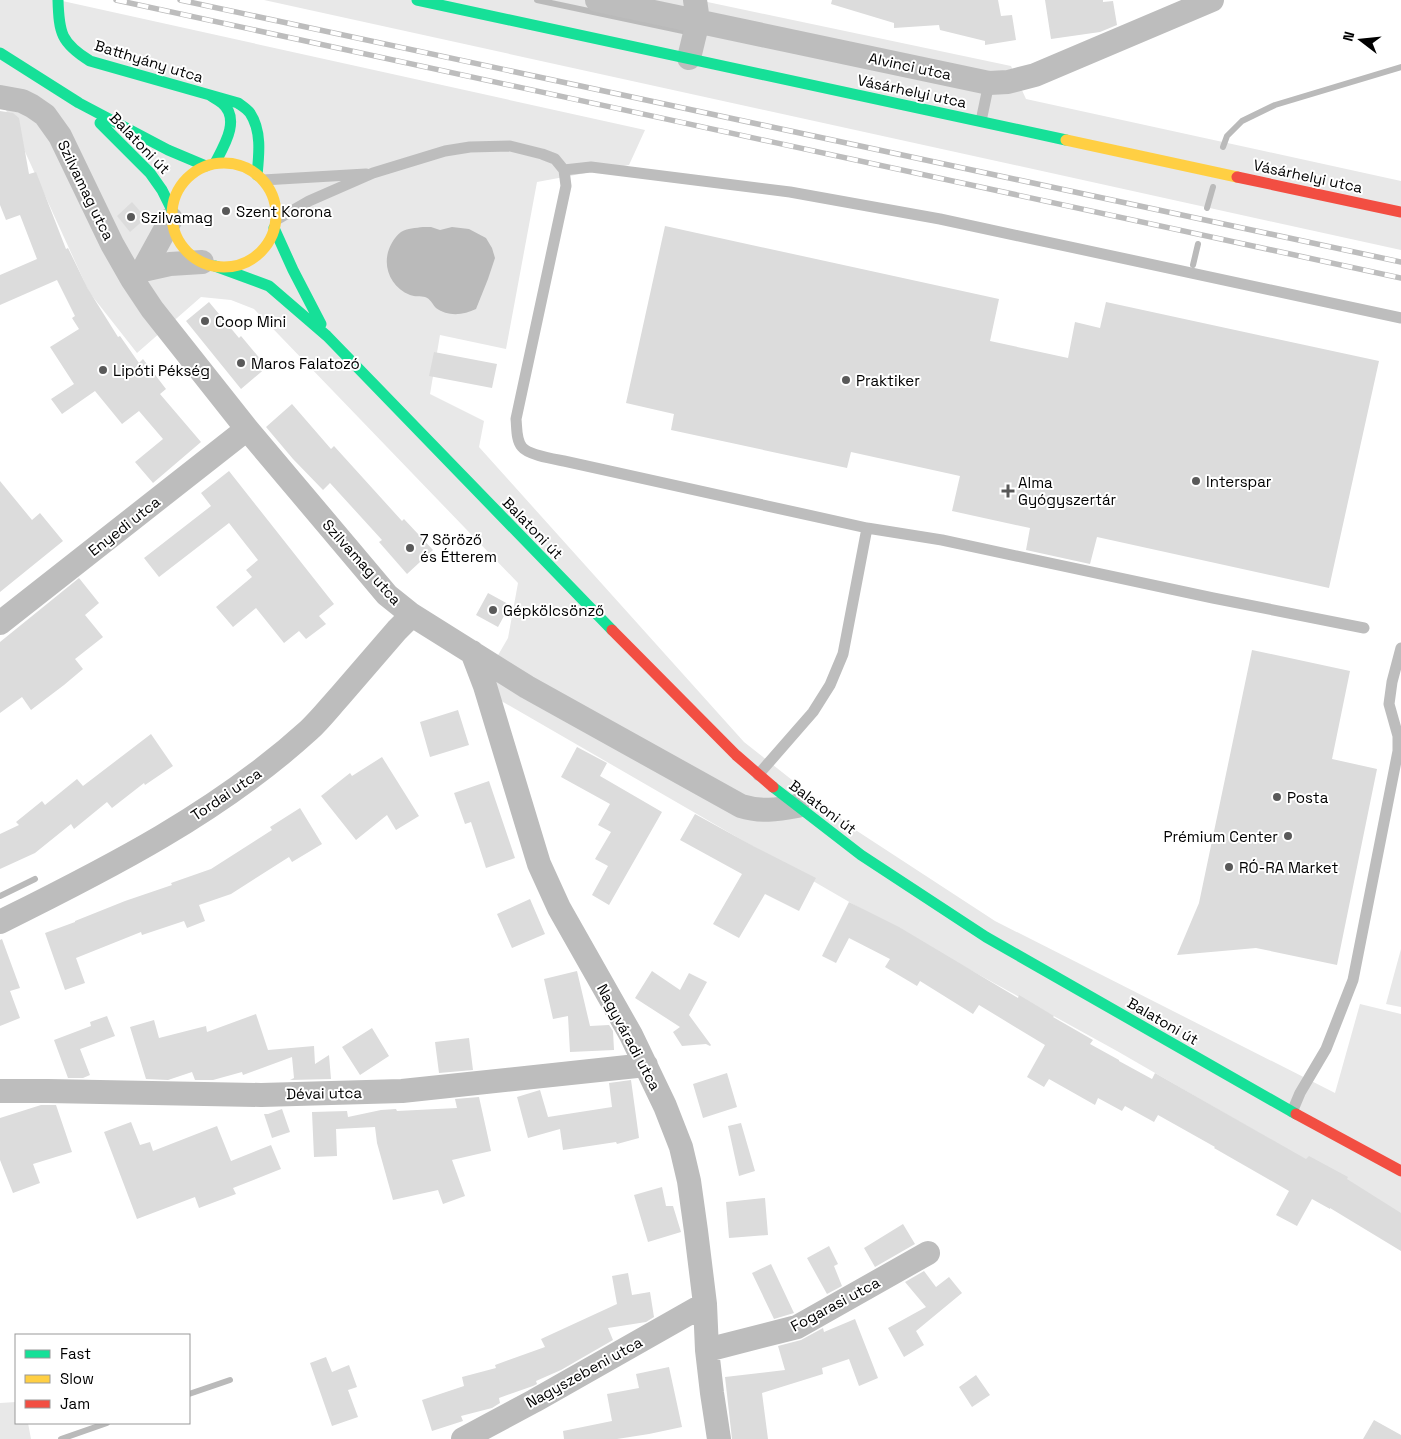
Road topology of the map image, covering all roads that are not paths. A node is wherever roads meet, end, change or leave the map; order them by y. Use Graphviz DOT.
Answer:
graph roads {
  1 [pos="58,0"];
  2 [pos="417,0"];
  3 [pos="597,0"];
  4 [pos="1212,0"];
  5 [pos="697,11"];
  6 [pos="0,53"];
  7 [pos="689,58"];
  8 [pos="989,83"];
  9 [pos="211,96"];
  10 [pos="0,97"];
  11 [pos="79,103"];
  12 [pos="981,121"];
  13 [pos="210,164"];
  14 [pos="564,170"];
  15 [pos="373,173"];
  16 [pos="260,177"];
  17 [pos="1401,212"];
  18 [pos="172,214"];
  19 [pos="275,224"];
  20 [pos="209,264"];
  21 [pos="137,274"];
  22 [pos="1401,318"];
  23 [pos="327,336"];
  24 [pos="247,429"];
  25 [pos="867,528"];
  26 [pos="426,617"];
  27 [pos="0,623"];
  28 [pos="1364,628"];
  29 [pos="1401,648"];
  30 [pos="472,652"];
  31 [pos="758,775"];
  32 [pos="778,791"];
  33 [pos="718,793"];
  34 [pos="797,806"];
  35 [pos="0,922"];
  36 [pos="646,1066"];
  37 [pos="0,1091"];
  38 [pos="1292,1112"];
  39 [pos="1401,1171"];
  40 [pos="928,1253"];
  41 [pos="704,1304"];
  42 [pos="707,1350"];
  43 [pos="463,1439"];
  44 [pos="719,1439"];
  1 -- 9 [label="main road, Batthyány utca"];
  2 -- 7 [label="main road, Vásárhelyi utca"];
  3 -- 5 [label="street, Alvinci utca"];
  4 -- 8 [label="street, Alvinci utca"];
  5 -- 7 [label="street"];
  5 -- 8 [label="street, Alvinci utca"];
  6 -- 11 [label="main road, Balatoni út"];
  7 -- 12 [label="main road, Vásárhelyi utca"];
  8 -- 12 [label="lane"];
  9 -- 13 [label="main road, Batthyány utca"];
  9 -- 16 [label="main road, Batthyány utca"];
  10 -- 21 [label="street, Szilvamag utca"];
  11 -- 13 [label="main road, Balatoni út"];
  11 -- 18 [label="main road, Balatoni út"];
  12 -- 17 [label="main road, Vásárhelyi utca"];
  13 -- 16 [label="main road"];
  13 -- 18 [label="main road"];
  14 -- 15 [label="lane"];
  14 -- 22 [label="lane"];
  14 -- 25 [label="lane"];
  15 -- 16 [label="lane"];
  15 -- 19 [label="lane"];
  16 -- 19 [label="main road"];
  18 -- 20 [label="main road"];
  18 -- 21 [label="street"];
  19 -- 20 [label="main road"];
  19 -- 23 [label="main road, Balatoni út"];
  20 -- 21 [label="street"];
  20 -- 23 [label="main road, Balatoni út"];
  21 -- 24 [label="street, Szilvamag utca"];
  23 -- 31 [label="main road, Balatoni út"];
  24 -- 26 [label="street, Szilvamag utca"];
  24 -- 27 [label="street, Enyedi utca"];
  25 -- 28 [label="lane"];
  25 -- 31 [label="lane"];
  26 -- 30 [label="street, Szilvamag utca"];
  26 -- 35 [label="street, Tordai utca"];
  29 -- 38 [label="lane"];
  30 -- 33 [label="street, Szilvamag utca"];
  30 -- 36 [label="street, Nagyváradi utca"];
  31 -- 32 [label="main road, Balatoni út"];
  32 -- 33 [label="street, Szilvamag utca"];
  32 -- 34 [label="main road, Balatoni út"];
  33 -- 34 [label="street, Szilvamag utca"];
  34 -- 38 [label="main road, Balatoni út"];
  36 -- 37 [label="street, Dévai utca"];
  36 -- 41 [label="street, Nagyváradi utca"];
  38 -- 39 [label="main road, Balatoni út"];
  40 -- 42 [label="street, Fogarasi utca"];
  41 -- 42 [label="street, Nagyváradi utca"];
  41 -- 43 [label="street, Nagyszebeni utca"];
  42 -- 44 [label="street, Nagyváradi utca"];
}
